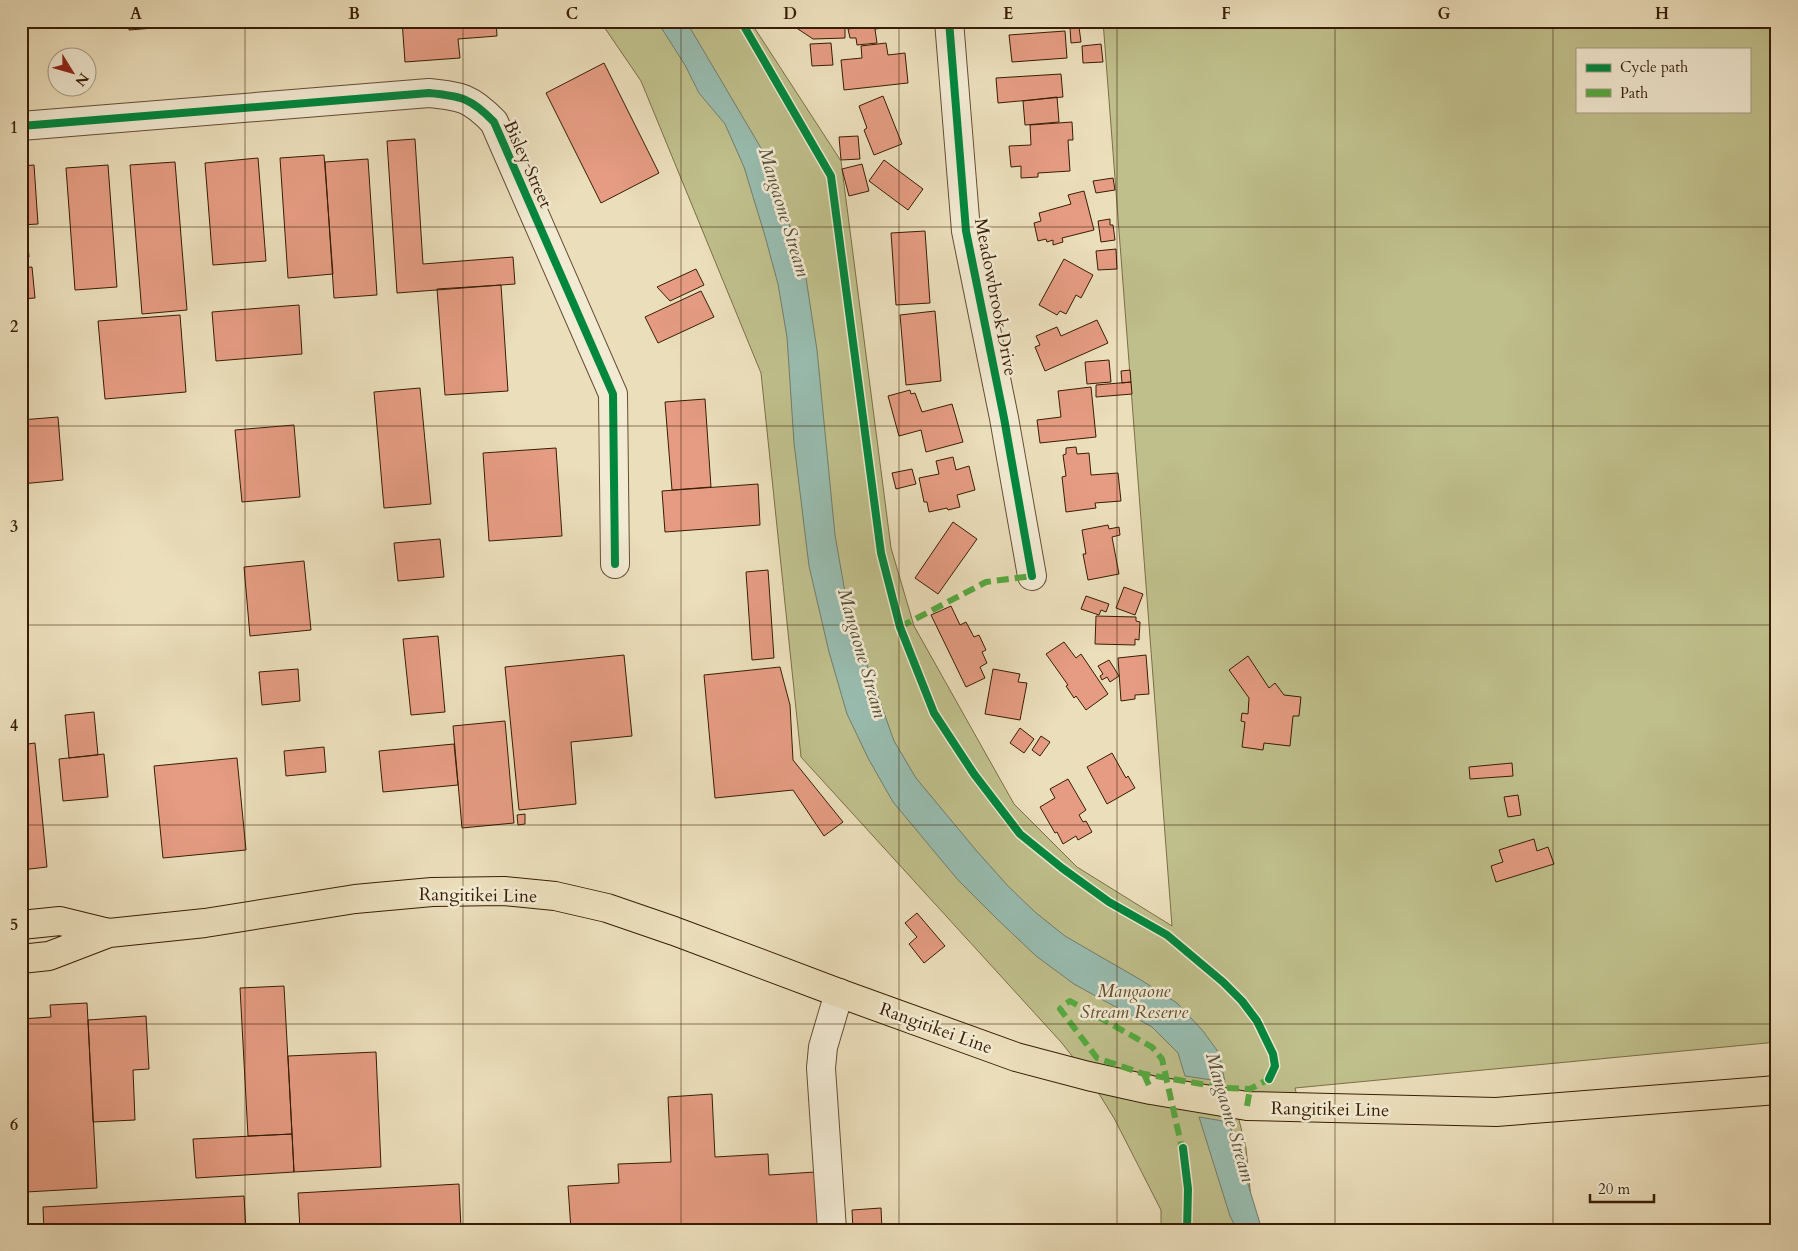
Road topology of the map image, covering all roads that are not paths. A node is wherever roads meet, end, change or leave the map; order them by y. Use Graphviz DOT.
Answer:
graph roads {
  1 [pos="949,21"];
  2 [pos="21,126"];
  3 [pos="615,564"];
  4 [pos="1032,576"];
  5 [pos="21,925"];
  6 [pos="109,933"];
  7 [pos="49,956"];
  8 [pos="21,959"];
  9 [pos="21,968"];
  10 [pos="839,993"];
  11 [pos="1777,1090"];
  12 [pos="832,1230"];
  1 -- 4 [label="street, Meadowbrook Drive"];
  2 -- 3 [label="street, Bisley Street"];
  5 -- 6 [label="highway, Rangitikei Line"];
  6 -- 7 [label="highway, Rangitikei Line"];
  6 -- 10 [label="highway, Rangitikei Line"];
  7 -- 8 [label="highway, Rangitikei Line"];
  7 -- 9 [label="highway"];
  10 -- 11 [label="highway, Rangitikei Line"];
  10 -- 12 [label="street"];
}
